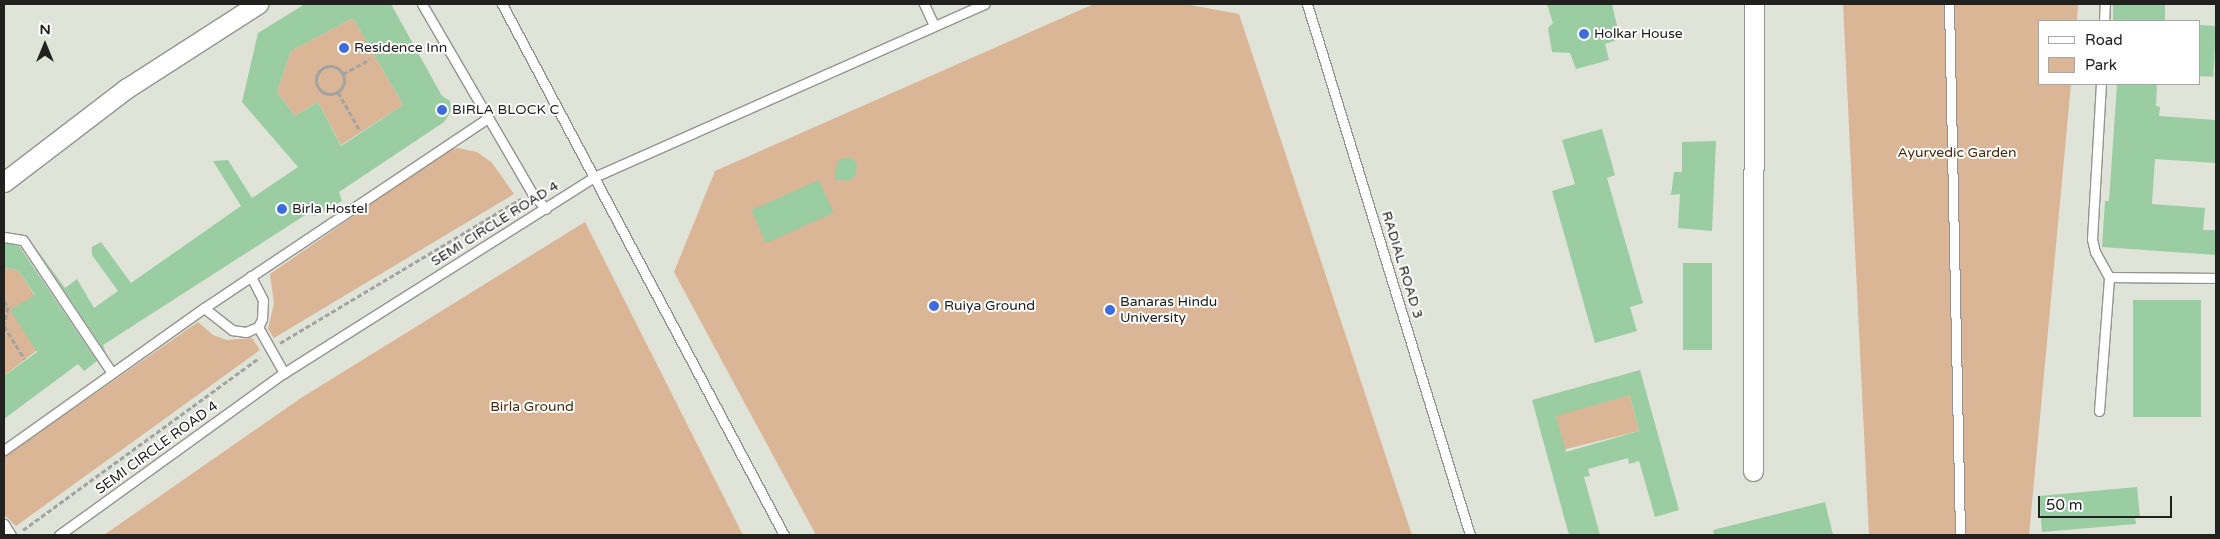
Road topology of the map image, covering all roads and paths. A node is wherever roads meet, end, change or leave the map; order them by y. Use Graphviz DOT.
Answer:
graph roads {
  1 [pos="258,4"];
  2 [pos="422,4"];
  3 [pos="502,4"];
  4 [pos="924,4"];
  5 [pos="984,4"];
  6 [pos="1307,4"];
  7 [pos="1754,4"];
  8 [pos="1950,4"];
  9 [pos="2105,4"];
  10 [pos="2104,20"];
  11 [pos="934,26"];
  12 [pos="370,59"];
  13 [pos="343,74"];
  14 [pos="2101,85"];
  15 [pos="338,92"];
  16 [pos="488,118"];
  17 [pos="358,129"];
  18 [pos="594,177"];
  19 [pos="4,182"];
  20 [pos="546,209"];
  21 [pos="4,237"];
  22 [pos="251,276"];
  23 [pos="2109,277"];
  24 [pos="2216,278"];
  25 [pos="4,300"];
  26 [pos="204,308"];
  27 [pos="4,325"];
  28 [pos="258,327"];
  29 [pos="26,359"];
  30 [pos="112,373"];
  31 [pos="284,373"];
  32 [pos="2099,411"];
  33 [pos="4,450"];
  34 [pos="1753,471"];
  35 [pos="4,524"];
  36 [pos="11,535"];
  37 [pos="59,535"];
  38 [pos="784,535"];
  39 [pos="1470,535"];
  40 [pos="1960,535"];
  1 -- 19 [label="street"];
  2 -- 16 [label="lane"];
  3 -- 18 [label="lane"];
  4 -- 11 [label="lane"];
  5 -- 11 [label="lane, SEMI CIRCLE ROAD 4"];
  6 -- 39 [label="lane, RADIAL ROAD 3"];
  7 -- 34 [label="street"];
  8 -- 40 [label="lane"];
  9 -- 10 [label="lane"];
  11 -- 18 [label="lane, SEMI CIRCLE ROAD 4"];
  12 -- 13 [label="path"];
  13 -- 15 [label="path"];
  13 -- 15 [label="path"];
  14 -- 23 [label="lane"];
  15 -- 17 [label="path"];
  16 -- 20 [label="lane"];
  16 -- 22 [label="lane"];
  18 -- 20 [label="lane, SEMI CIRCLE ROAD 4"];
  18 -- 38 [label="lane"];
  20 -- 31 [label="lane, SEMI CIRCLE ROAD 4"];
  21 -- 30 [label="lane"];
  22 -- 26 [label="lane"];
  22 -- 28 [label="lane"];
  23 -- 24 [label="lane"];
  23 -- 32 [label="lane"];
  25 -- 27 [label="path"];
  26 -- 28 [label="lane"];
  26 -- 30 [label="lane"];
  27 -- 29 [label="path"];
  28 -- 31 [label="lane"];
  30 -- 33 [label="lane"];
  31 -- 37 [label="lane, SEMI CIRCLE ROAD 4"];
  35 -- 36 [label="lane"];
}
